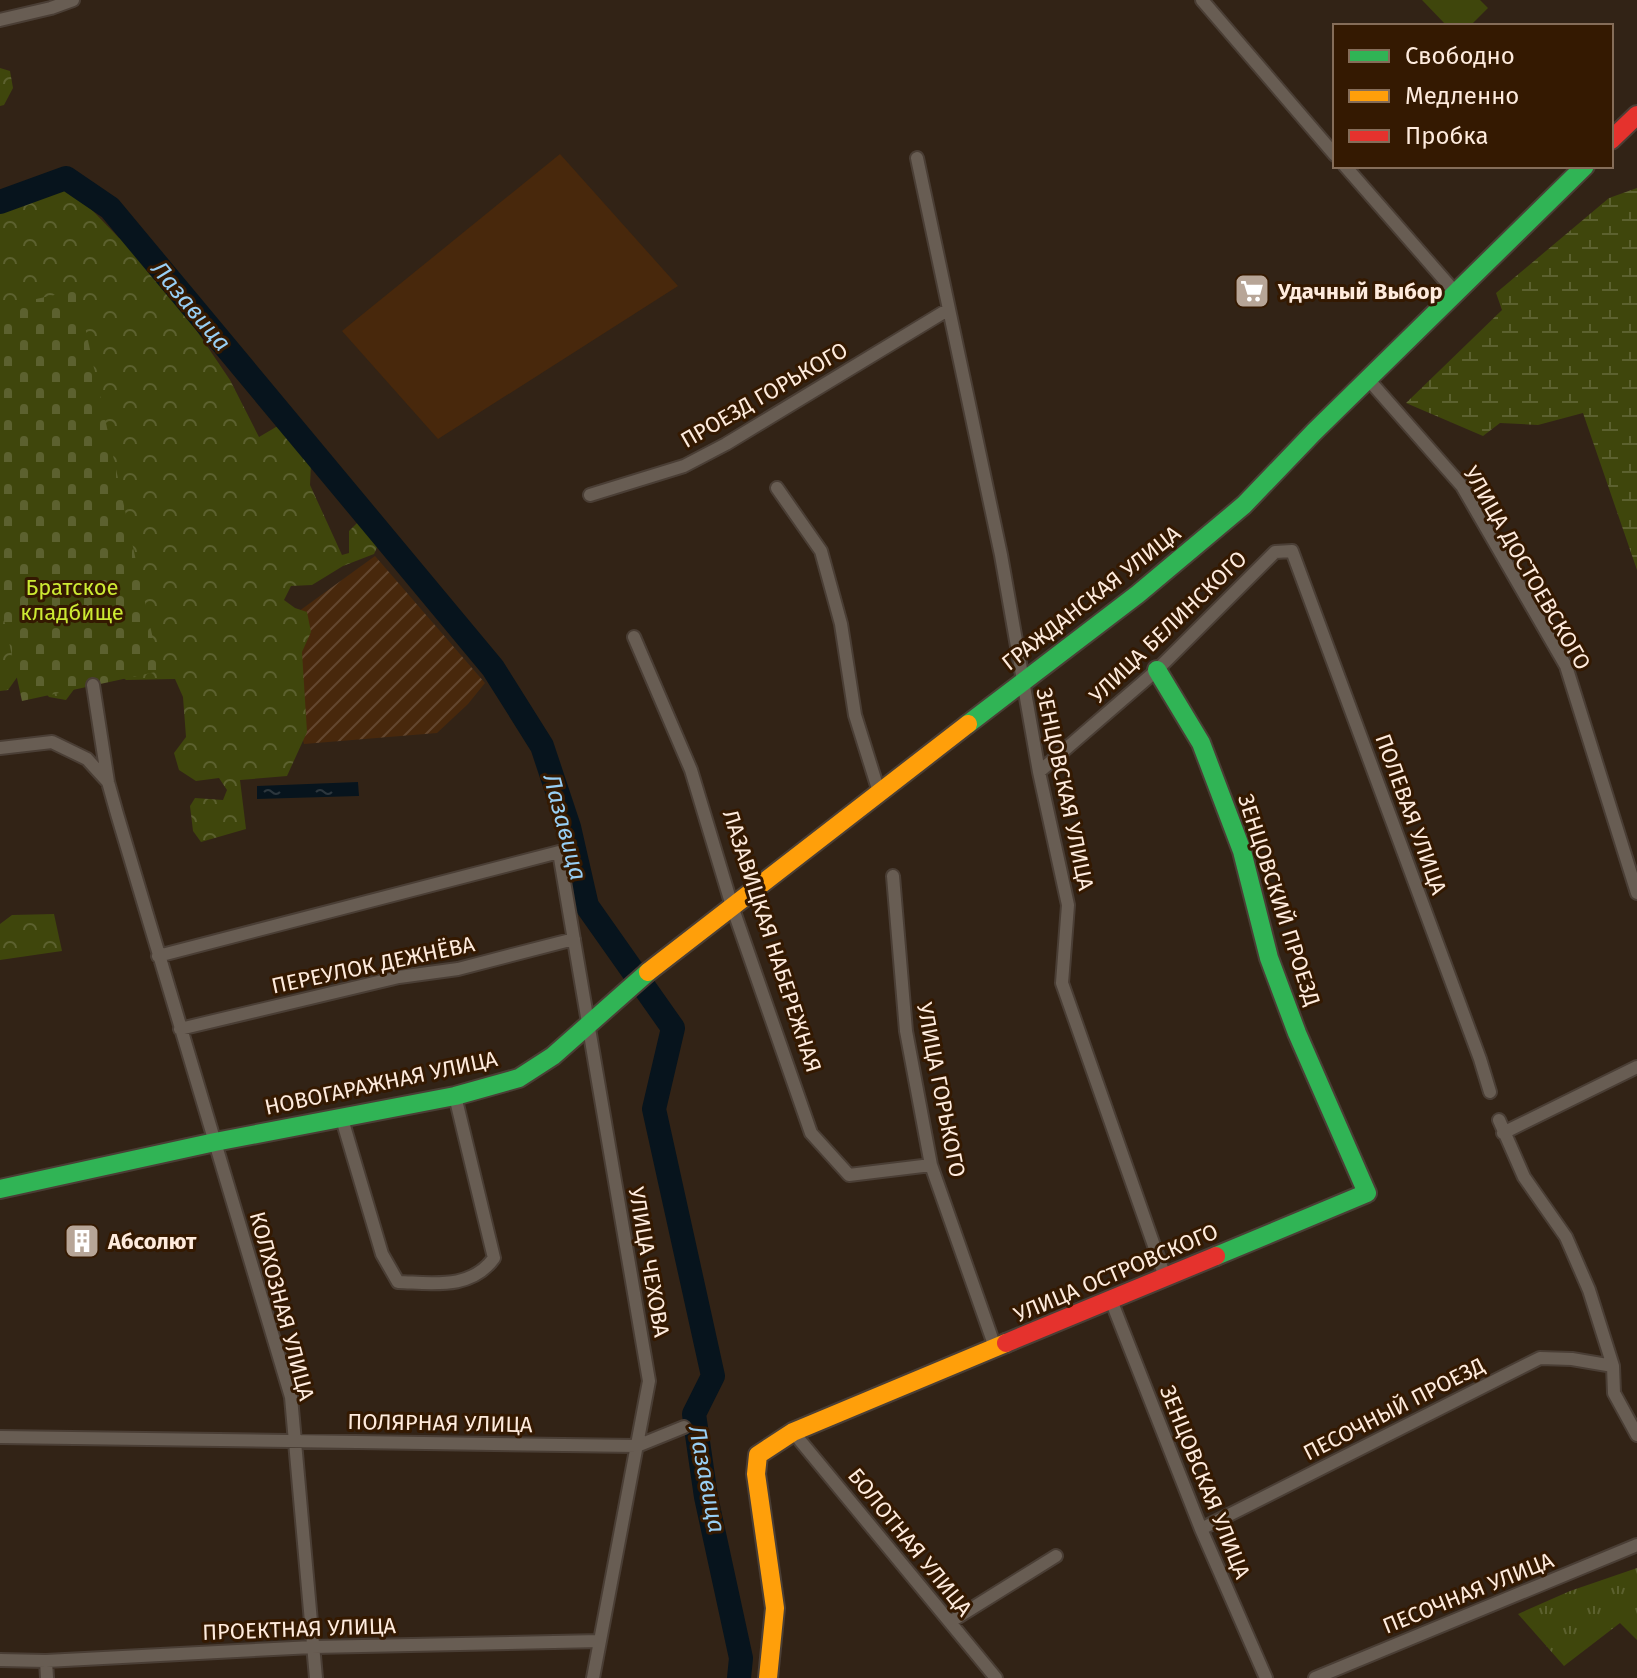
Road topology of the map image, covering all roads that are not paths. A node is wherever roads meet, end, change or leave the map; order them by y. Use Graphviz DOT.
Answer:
graph roads {
  1 [pos="73,0"];
  2 [pos="1202,0"];
  3 [pos="0,20"];
  4 [pos="1637,115"];
  5 [pos="1613,138"];
  6 [pos="1333,153"];
  7 [pos="917,158"];
  8 [pos="1347,168"];
  9 [pos="1583,168"];
  10 [pos="1455,292"];
  11 [pos="949,309"];
  12 [pos="1368,379"];
  13 [pos="777,488"];
  14 [pos="590,495"];
  15 [pos="1292,551"];
  16 [pos="634,637"];
  17 [pos="1157,670"];
  18 [pos="1023,683"];
  19 [pos="93,685"];
  20 [pos="0,748"];
  21 [pos="1039,772"];
  22 [pos="108,782"];
  23 [pos="879,792"];
  24 [pos="893,876"];
  25 [pos="1637,893"];
  26 [pos="732,906"];
  27 [pos="574,939"];
  28 [pos="158,956"];
  29 [pos="590,1026"];
  30 [pos="180,1029"];
  31 [pos="1637,1067"];
  32 [pos="1490,1092"];
  33 [pos="455,1096"];
  34 [pos="1328,1105"];
  35 [pos="342,1119"];
  36 [pos="215,1142"];
  37 [pos="931,1165"];
  38 [pos="0,1189"];
  39 [pos="1165,1277"];
  40 [pos="1111,1300"];
  41 [pos="996,1350"];
  42 [pos="1613,1366"];
  43 [pos="1637,1406"];
  44 [pos="1624,1414"];
  45 [pos="684,1427"];
  46 [pos="793,1432"];
  47 [pos="1637,1435"];
  48 [pos="0,1437"];
  49 [pos="294,1441"];
  50 [pos="637,1446"];
  51 [pos="1201,1529"];
  52 [pos="1637,1545"];
  53 [pos="1056,1556"];
  54 [pos="950,1622"];
  55 [pos="600,1641"];
  56 [pos="313,1647"];
  57 [pos="0,1660"];
  58 [pos="46,1661"];
  59 [pos="47,1678"];
  60 [pos="316,1678"];
  61 [pos="593,1678"];
  62 [pos="768,1678"];
  63 [pos="996,1678"];
  64 [pos="1266,1678"];
  65 [pos="1315,1678"];
  1 -- 3 [label="street"];
  2 -- 6 [label="street"];
  4 -- 5 [label="main road"];
  7 -- 11 [label="street, ЗЕНЦОВСКАЯ УЛИЦА"];
  8 -- 10 [label="street"];
  9 -- 10 [label="main road, ГРАЖДАНСКАЯ УЛИЦА"];
  10 -- 12 [label="main road, ГРАЖДАНСКАЯ УЛИЦА"];
  11 -- 14 [label="street, ПРОЕЗД ГОРЬКОГО"];
  11 -- 18 [label="street, ЗЕНЦОВСКАЯ УЛИЦА"];
  12 -- 18 [label="main road, ГРАЖДАНСКАЯ УЛИЦА"];
  12 -- 25 [label="street, УЛИЦА ДОСТОЕВСКОГО"];
  13 -- 23 [label="street"];
  15 -- 17 [label="street, УЛИЦА БЕЛИНСКОГО"];
  15 -- 32 [label="street, ПОЛЕВАЯ УЛИЦА"];
  16 -- 26 [label="street, ЛАЗАВИЦКАЯ НАБЕРЕЖНАЯ"];
  17 -- 21 [label="street, УЛИЦА БЕЛИНСКОГО"];
  17 -- 34 [label="main road, ЗЕНЦОВСКИЙ ПРОЕЗД"];
  18 -- 21 [label="street, ЗЕНЦОВСКАЯ УЛИЦА"];
  18 -- 23 [label="main road, ГРАЖДАНСКАЯ УЛИЦА"];
  19 -- 22 [label="street, КОЛХОЗНАЯ УЛИЦА"];
  20 -- 22 [label="street"];
  21 -- 39 [label="street, ЗЕНЦОВСКАЯ УЛИЦА"];
  22 -- 28 [label="street, КОЛХОЗНАЯ УЛИЦА"];
  23 -- 26 [label="main road, ГРАЖДАНСКАЯ УЛИЦА"];
  24 -- 37 [label="street, УЛИЦА ГОРЬКОГО"];
  26 -- 29 [label="main road, ГРАЖДАНСКАЯ УЛИЦА"];
  26 -- 37 [label="street, ЛАЗАВИЦКАЯ НАБЕРЕЖНАЯ"];
  27 -- 28 [label="street, УЛИЦА ЧЕХОВА"];
  27 -- 29 [label="street, УЛИЦА ЧЕХОВА"];
  27 -- 30 [label="street, ПЕРЕУЛОК ДЕЖНЁВА"];
  28 -- 30 [label="street, КОЛХОЗНАЯ УЛИЦА"];
  29 -- 33 [label="main road, НОВОГАРАЖНАЯ УЛИЦА"];
  29 -- 50 [label="street, УЛИЦА ЧЕХОВА"];
  30 -- 36 [label="street, КОЛХОЗНАЯ УЛИЦА"];
  31 -- 42 [label="street"];
  33 -- 35 [label="main road, НОВОГАРАЖНАЯ УЛИЦА"];
  33 -- 35 [label="street"];
  34 -- 39 [label="main road, УЛИЦА ОСТРОВСКОГО"];
  35 -- 36 [label="main road, НОВОГАРАЖНАЯ УЛИЦА"];
  36 -- 38 [label="main road, НОВОГАРАЖНАЯ УЛИЦА"];
  36 -- 49 [label="street, КОЛХОЗНАЯ УЛИЦА"];
  37 -- 41 [label="street, УЛИЦА ГОРЬКОГО"];
  39 -- 40 [label="main road, УЛИЦА ОСТРОВСКОГО"];
  40 -- 41 [label="main road, УЛИЦА ОСТРОВСКОГО"];
  40 -- 51 [label="street, ЗЕНЦОВСКАЯ УЛИЦА"];
  41 -- 46 [label="main road, УЛИЦА ОСТРОВСКОГО"];
  42 -- 44 [label="street"];
  42 -- 51 [label="street, ПЕСОЧНЫЙ ПРОЕЗД"];
  43 -- 44 [label="street"];
  44 -- 47 [label="street"];
  45 -- 50 [label="street, ПОЛЯРНАЯ УЛИЦА"];
  46 -- 54 [label="street, БОЛОТНАЯ УЛИЦА"];
  46 -- 62 [label="main road"];
  48 -- 49 [label="street, ПОЛЯРНАЯ УЛИЦА"];
  49 -- 50 [label="street, ПОЛЯРНАЯ УЛИЦА"];
  49 -- 56 [label="street, КОЛХОЗНАЯ УЛИЦА"];
  50 -- 55 [label="street, УЛИЦА ЧЕХОВА"];
  51 -- 64 [label="street, ЗЕНЦОВСКАЯ УЛИЦА"];
  52 -- 65 [label="street, ПЕСОЧНАЯ УЛИЦА"];
  53 -- 54 [label="street"];
  54 -- 63 [label="street, БОЛОТНАЯ УЛИЦА"];
  55 -- 56 [label="street, ПРОЕКТНАЯ УЛИЦА"];
  55 -- 61 [label="street, УЛИЦА ЧЕХОВА"];
  56 -- 58 [label="street, ПРОЕКТНАЯ УЛИЦА"];
  56 -- 60 [label="street, КОЛХОЗНАЯ УЛИЦА"];
  57 -- 58 [label="street, ПРОЕКТНАЯ УЛИЦА"];
  58 -- 59 [label="street"];
}
